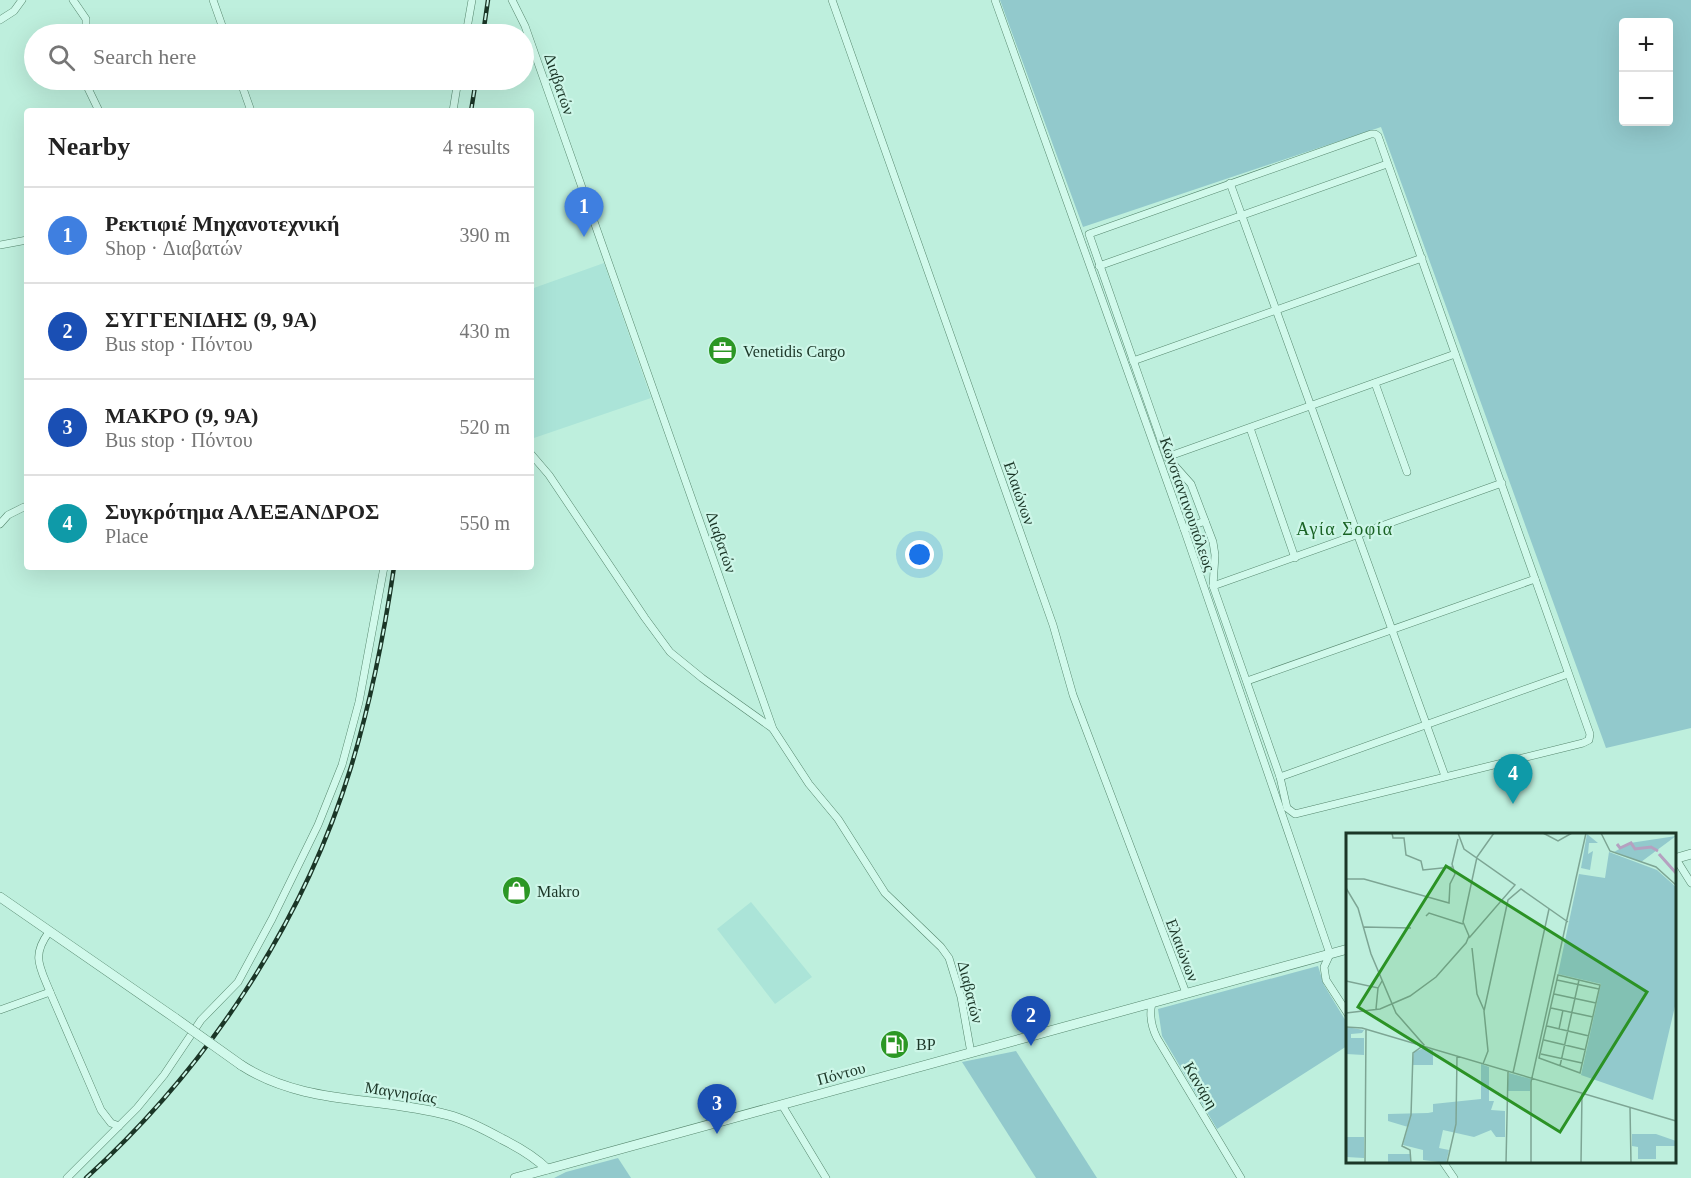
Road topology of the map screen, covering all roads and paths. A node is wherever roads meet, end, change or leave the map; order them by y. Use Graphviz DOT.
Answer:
graph roads {
  1 [pos="22,0"];
  2 [pos="73,0"];
  3 [pos="213,0"];
  4 [pos="472,0"];
  5 [pos="513,0"];
  6 [pos="832,0"];
  7 [pos="995,0"];
  8 [pos="0,20"];
  9 [pos="86,24"];
  10 [pos="221,24"];
  11 [pos="468,24"];
  12 [pos="524,24"];
  13 [pos="534,52"];
  14 [pos="89,90"];
  15 [pos="244,90"];
  16 [pos="456,90"];
  17 [pos="98,108"];
  18 [pos="250,108"];
  19 [pos="453,108"];
  20 [pos="1388,164"];
  21 [pos="1230,183"];
  22 [pos="1243,215"];
  23 [pos="24,241"];
  24 [pos="0,245"];
  25 [pos="1422,258"];
  26 [pos="1100,266"];
  27 [pos="1278,311"];
  28 [pos="1455,354"];
  29 [pos="1133,362"];
  30 [pos="1375,383"];
  31 [pos="1312,406"];
  32 [pos="1250,428"];
  33 [pos="1167,457"];
  34 [pos="534,458"];
  35 [pos="1407,472"];
  36 [pos="1502,483"];
  37 [pos="24,507"];
  38 [pos="1205,521"];
  39 [pos="0,524"];
  40 [pos="1184,529"];
  41 [pos="1358,534"];
  42 [pos="1295,558"];
  43 [pos="383,570"];
  44 [pos="1536,579"];
  45 [pos="1213,586"];
  46 [pos="1393,630"];
  47 [pos="1568,674"];
  48 [pos="1247,681"];
  49 [pos="1428,726"];
  50 [pos="773,729"];
  51 [pos="1445,776"];
  52 [pos="1280,777"];
  53 [pos="1691,854"];
  54 [pos="1676,859"];
  55 [pos="1676,860"];
  56 [pos="1691,883"];
  57 [pos="0,897"];
  58 [pos="49,932"];
  59 [pos="1346,949"];
  60 [pos="1330,954"];
  61 [pos="50,992"];
  62 [pos="1185,993"];
  63 [pos="1152,1003"];
  64 [pos="0,1010"];
  65 [pos="1346,1012"];
  66 [pos="971,1053"];
  67 [pos="782,1105"];
  68 [pos="119,1126"];
  69 [pos="1444,1163"];
  70 [pos="547,1169"];
  71 [pos="67,1178"];
  72 [pos="515,1178"];
  73 [pos="540,1178"];
  74 [pos="826,1178"];
  75 [pos="1240,1178"];
  76 [pos="1454,1178"];
  1 -- 8 [label="street"];
  2 -- 9 [label="street"];
  3 -- 10 [label="street"];
  4 -- 11 [label="street"];
  5 -- 12 [label="street, Διαβατών"];
  6 -- 62 [label="street, Ελαιώνων"];
  7 -- 40 [label="street, Κωνσταντινουπόλεως"];
  13 -- 50 [label="street, Διαβατών"];
  14 -- 17 [label="street"];
  15 -- 18 [label="street"];
  16 -- 19 [label="street"];
  20 -- 21 [label="street"];
  20 -- 22 [label="street"];
  20 -- 25 [label="street"];
  21 -- 22 [label="street"];
  21 -- 26 [label="street"];
  22 -- 26 [label="street"];
  22 -- 27 [label="street"];
  23 -- 24 [label="street"];
  25 -- 27 [label="street"];
  25 -- 28 [label="street"];
  26 -- 29 [label="street"];
  27 -- 29 [label="street"];
  27 -- 31 [label="street"];
  28 -- 30 [label="street"];
  28 -- 36 [label="street"];
  29 -- 33 [label="street"];
  30 -- 31 [label="street"];
  30 -- 35 [label="street"];
  31 -- 32 [label="street"];
  31 -- 41 [label="street"];
  32 -- 33 [label="street"];
  32 -- 42 [label="street"];
  33 -- 38 [label="street"];
  34 -- 50 [label="street"];
  36 -- 41 [label="street"];
  36 -- 44 [label="street"];
  37 -- 39 [label="street"];
  38 -- 40 [label="street"];
  38 -- 45 [label="street"];
  40 -- 60 [label="street, Κωνσταντινουπόλεως"];
  41 -- 42 [label="street"];
  41 -- 46 [label="street"];
  42 -- 45 [label="street"];
  43 -- 68 [label="street"];
  44 -- 46 [label="street"];
  44 -- 47 [label="street"];
  45 -- 48 [label="street"];
  46 -- 48 [label="street"];
  46 -- 49 [label="street"];
  47 -- 49 [label="street"];
  47 -- 51 [label="street"];
  48 -- 52 [label="street"];
  49 -- 51 [label="street"];
  49 -- 52 [label="street"];
  50 -- 66 [label="street, Διαβατών"];
  51 -- 52 [label="street"];
  53 -- 54 [label="street"];
  55 -- 56 [label="street"];
  57 -- 58 [label="street"];
  58 -- 61 [label="street"];
  58 -- 70 [label="street, Μαγνησίας, bridge"];
  59 -- 60 [label="street, Πόντου"];
  60 -- 62 [label="street, Πόντου"];
  60 -- 65 [label="street, Κωνσταντινουπόλεως"];
  61 -- 64 [label="street"];
  61 -- 68 [label="street"];
  62 -- 63 [label="street, Πόντου"];
  63 -- 66 [label="street, Πόντου"];
  63 -- 75 [label="street, Κανάρη"];
  66 -- 67 [label="street, Πόντου"];
  67 -- 70 [label="street, Πόντου"];
  67 -- 74 [label="street"];
  68 -- 71 [label="street"];
  69 -- 76 [label="street"];
  70 -- 72 [label="street, Πόντου"];
  70 -- 73 [label="street"];
}
